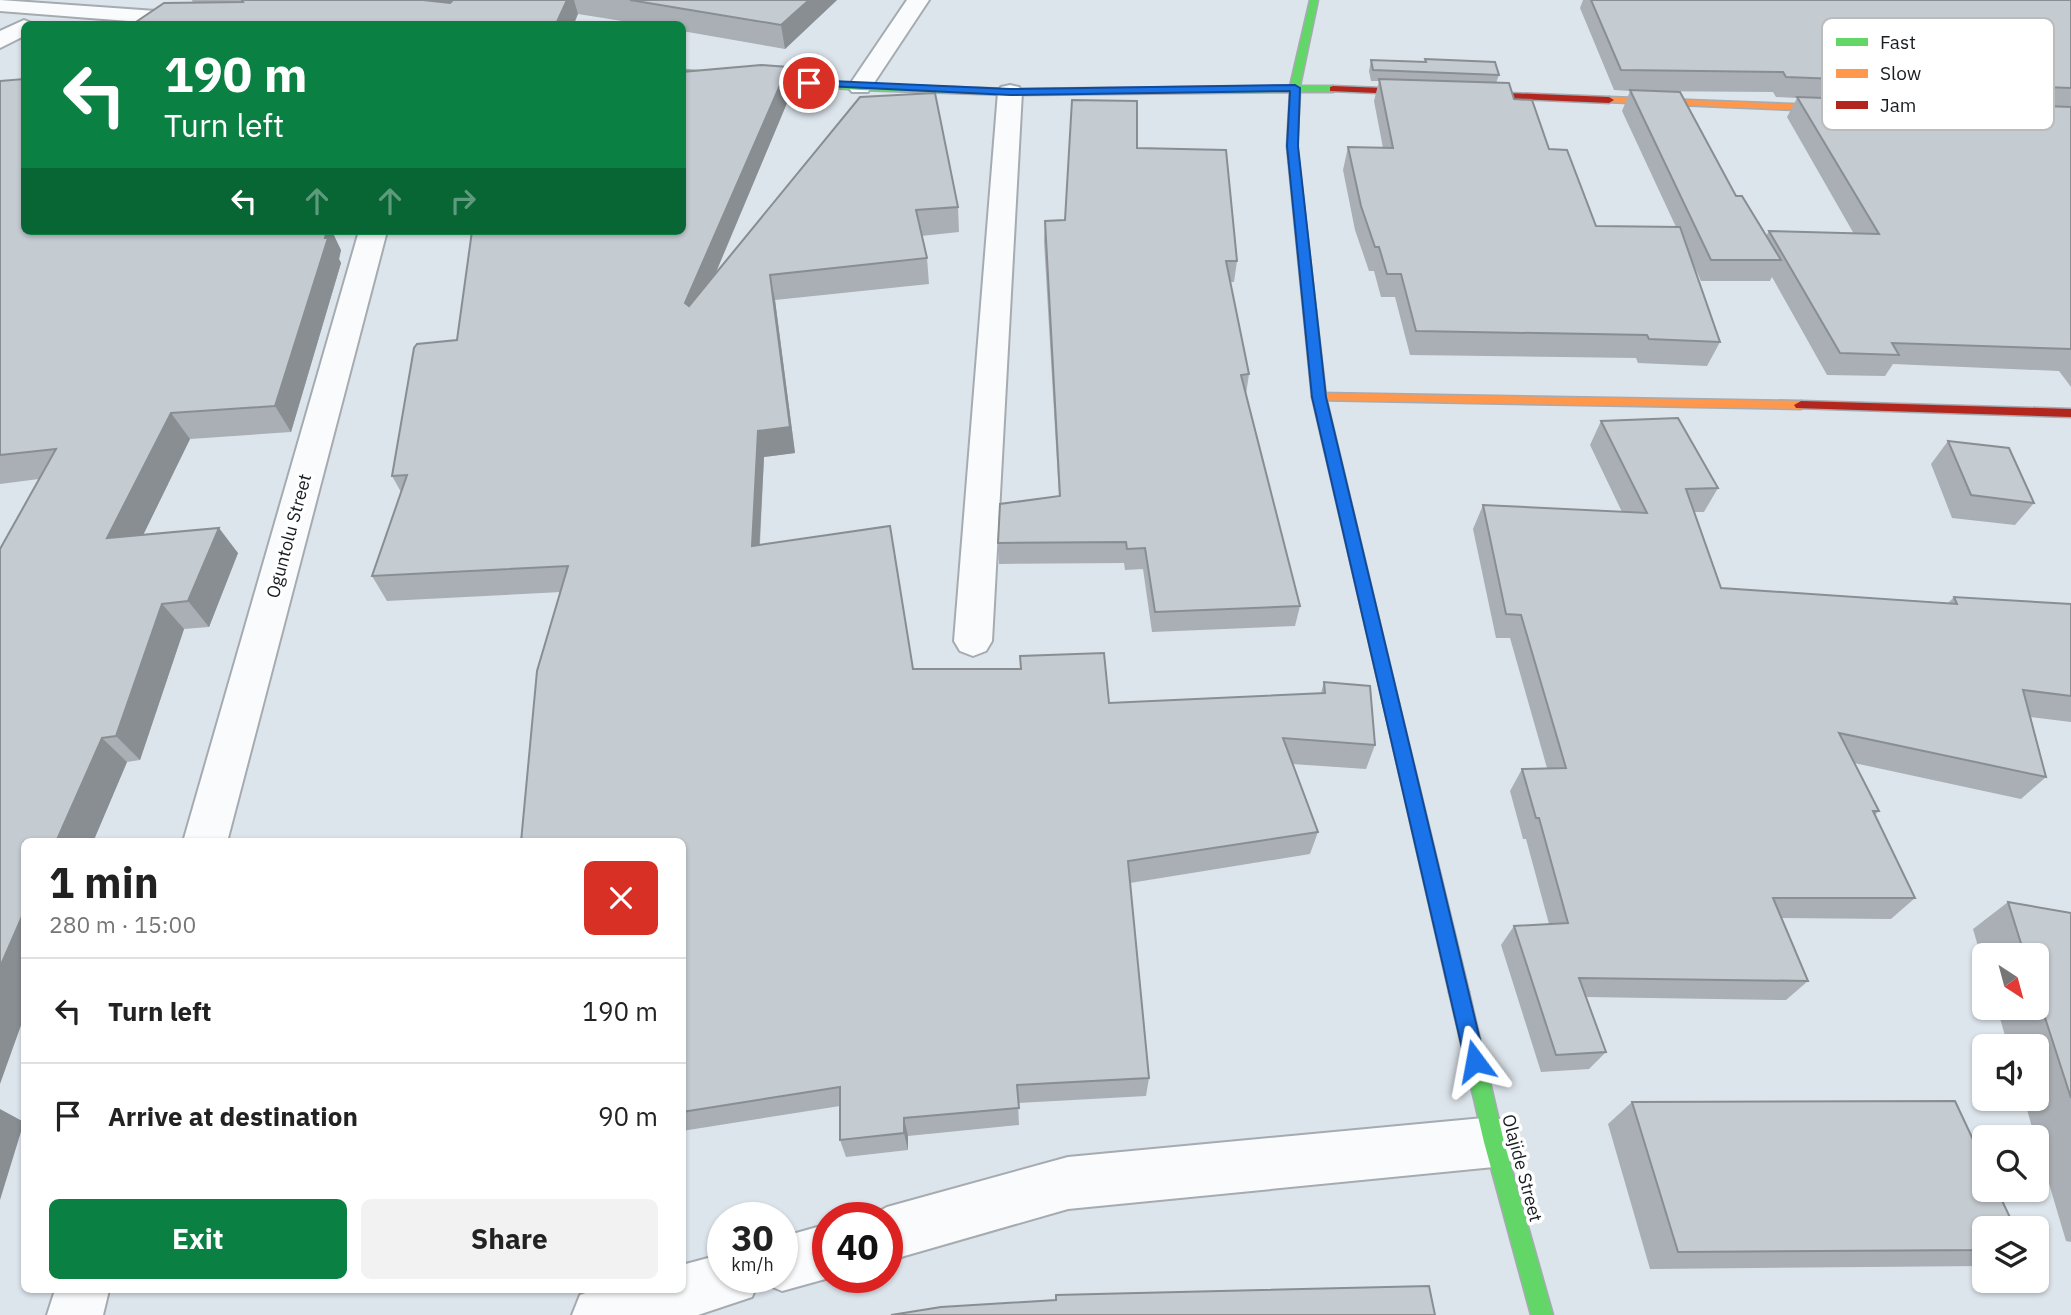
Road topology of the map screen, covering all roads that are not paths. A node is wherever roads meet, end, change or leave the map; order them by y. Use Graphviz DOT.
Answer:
graph roads {
  1 [pos="918,0"];
  2 [pos="1314,0"];
  3 [pos="0,4"];
  4 [pos="64,4"];
  5 [pos="34,21"];
  6 [pos="215,21"];
  7 [pos="17,31"];
  8 [pos="0,56"];
  9 [pos="686,73"];
  10 [pos="860,87"];
  11 [pos="1295,88"];
  12 [pos="1010,92"];
  13 [pos="1822,108"];
  14 [pos="372,235"];
  15 [pos="1319,397"];
  16 [pos="2071,413"];
  17 [pos="973,640"];
  18 [pos="206,838"];
  19 [pos="1494,1142"];
  20 [pos="903,1229"];
  21 [pos="707,1285"];
  22 [pos="686,1291"];
  23 [pos="81,1293"];
  24 [pos="679,1293"];
  25 [pos="75,1315"];
  26 [pos="600,1315"];
  27 [pos="1542,1315"];
  1 -- 10 [label="street"];
  2 -- 11 [label="street, Olajide Street"];
  3 -- 4 [label="street"];
  4 -- 5 [label="street"];
  4 -- 6 [label="street"];
  7 -- 8 [label="street"];
  9 -- 10 [label="street"];
  10 -- 12 [label="street"];
  11 -- 12 [label="street"];
  11 -- 13 [label="street"];
  11 -- 15 [label="street, Olajide Street"];
  12 -- 17 [label="street"];
  14 -- 18 [label="street, Oguntolu Street"];
  15 -- 16 [label="street"];
  15 -- 19 [label="street, Olajide Street"];
  19 -- 20 [label="street"];
  19 -- 27 [label="street, Olajide Street"];
  21 -- 22 [label="street"];
  23 -- 25 [label="street"];
  24 -- 26 [label="street"];
}
